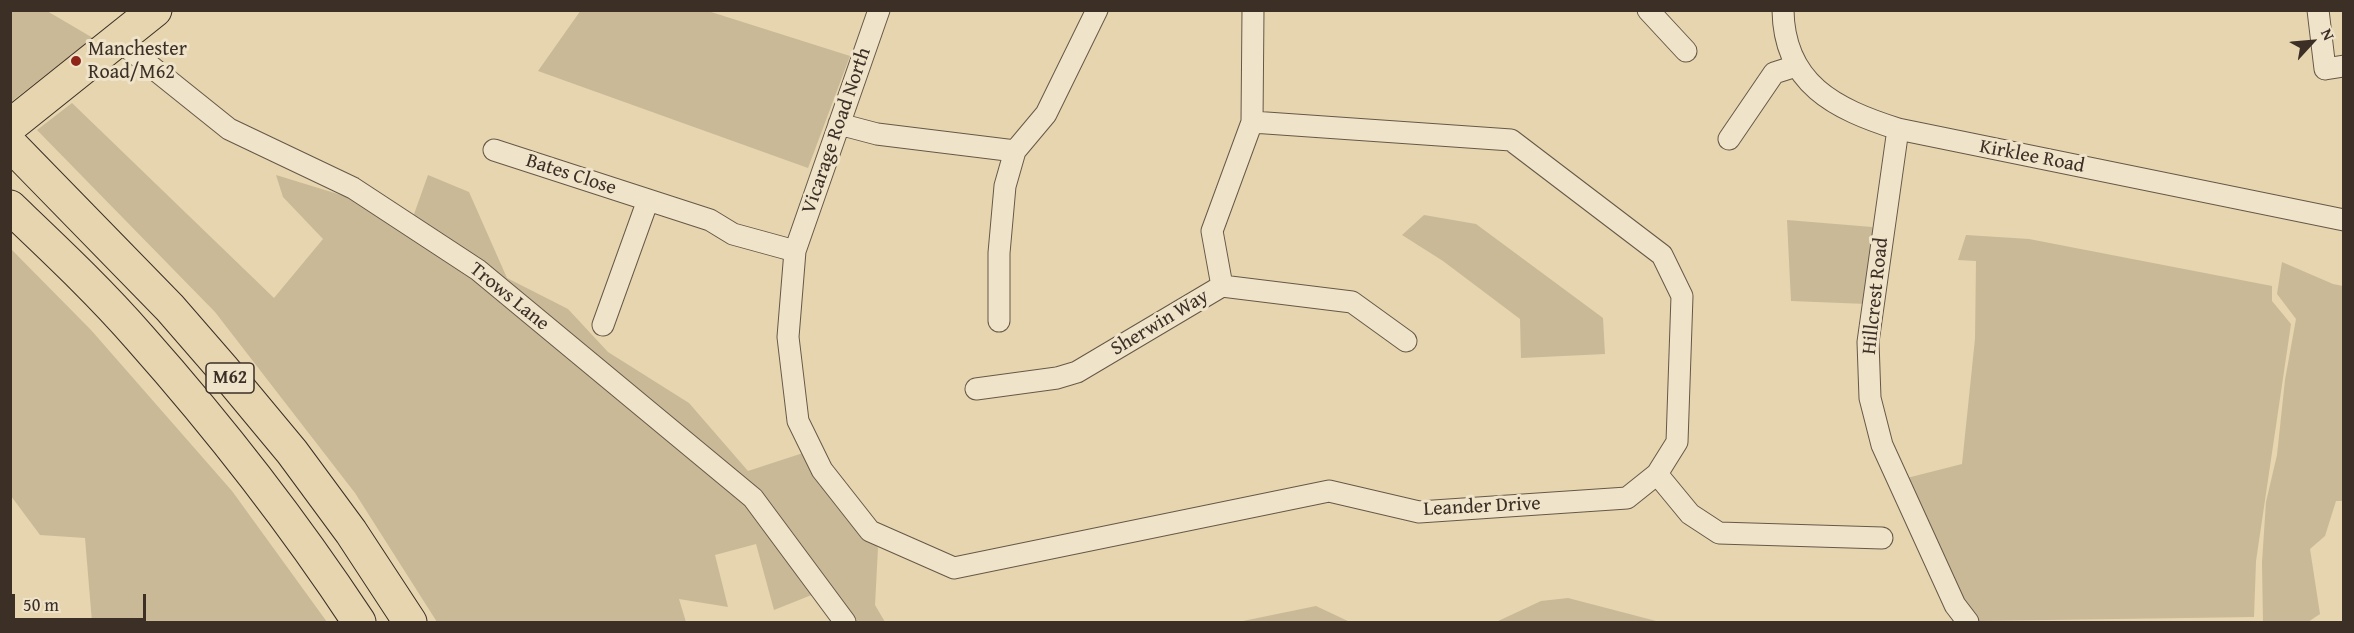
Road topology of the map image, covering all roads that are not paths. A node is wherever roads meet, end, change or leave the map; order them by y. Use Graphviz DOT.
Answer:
graph roads {
  1 [pos="155,10"];
  2 [pos="879,10"];
  3 [pos="1096,10"];
  4 [pos="1252,10"];
  5 [pos="1648,10"];
  6 [pos="1783,10"];
  7 [pos="2318,10"];
  8 [pos="118,40"];
  9 [pos="1686,51"];
  10 [pos="1796,66"];
  11 [pos="2343,66"];
  12 [pos="1251,122"];
  13 [pos="839,124"];
  14 [pos="10,126"];
  15 [pos="1898,129"];
  16 [pos="1729,139"];
  17 [pos="17,150"];
  18 [pos="494,150"];
  19 [pos="1015,150"];
  20 [pos="648,200"];
  21 [pos="10,207"];
  22 [pos="2343,220"];
  23 [pos="795,251"];
  24 [pos="1222,286"];
  25 [pos="999,321"];
  26 [pos="603,326"];
  27 [pos="1406,341"];
  28 [pos="976,389"];
  29 [pos="1657,474"];
  30 [pos="1882,538"];
  31 [pos="359,622"];
  32 [pos="410,622"];
  33 [pos="845,622"];
  34 [pos="1968,622"];
  1 -- 8 [label="main road"];
  2 -- 13 [label="street, Vicarage Road North"];
  3 -- 19 [label="street"];
  4 -- 12 [label="street"];
  5 -- 9 [label="street"];
  6 -- 10 [label="street, Kirklee Road"];
  7 -- 11 [label="street"];
  8 -- 14 [label="main road"];
  8 -- 33 [label="street, Trows Lane"];
  10 -- 15 [label="street, Kirklee Road"];
  10 -- 16 [label="street"];
  12 -- 24 [label="street"];
  12 -- 29 [label="street, Leander Drive"];
  13 -- 19 [label="street"];
  13 -- 23 [label="street, Vicarage Road North"];
  15 -- 22 [label="street, Kirklee Road"];
  15 -- 34 [label="street, Hillcrest Road"];
  17 -- 32 [label="main road, M62"];
  18 -- 20 [label="street, Bates Close"];
  19 -- 25 [label="street"];
  20 -- 23 [label="street, Bates Close"];
  20 -- 26 [label="street"];
  21 -- 31 [label="main road, M62"];
  23 -- 29 [label="street, Leander Drive"];
  24 -- 27 [label="street, Sherwin Way"];
  24 -- 28 [label="street, Sherwin Way"];
  29 -- 30 [label="street"];
}
